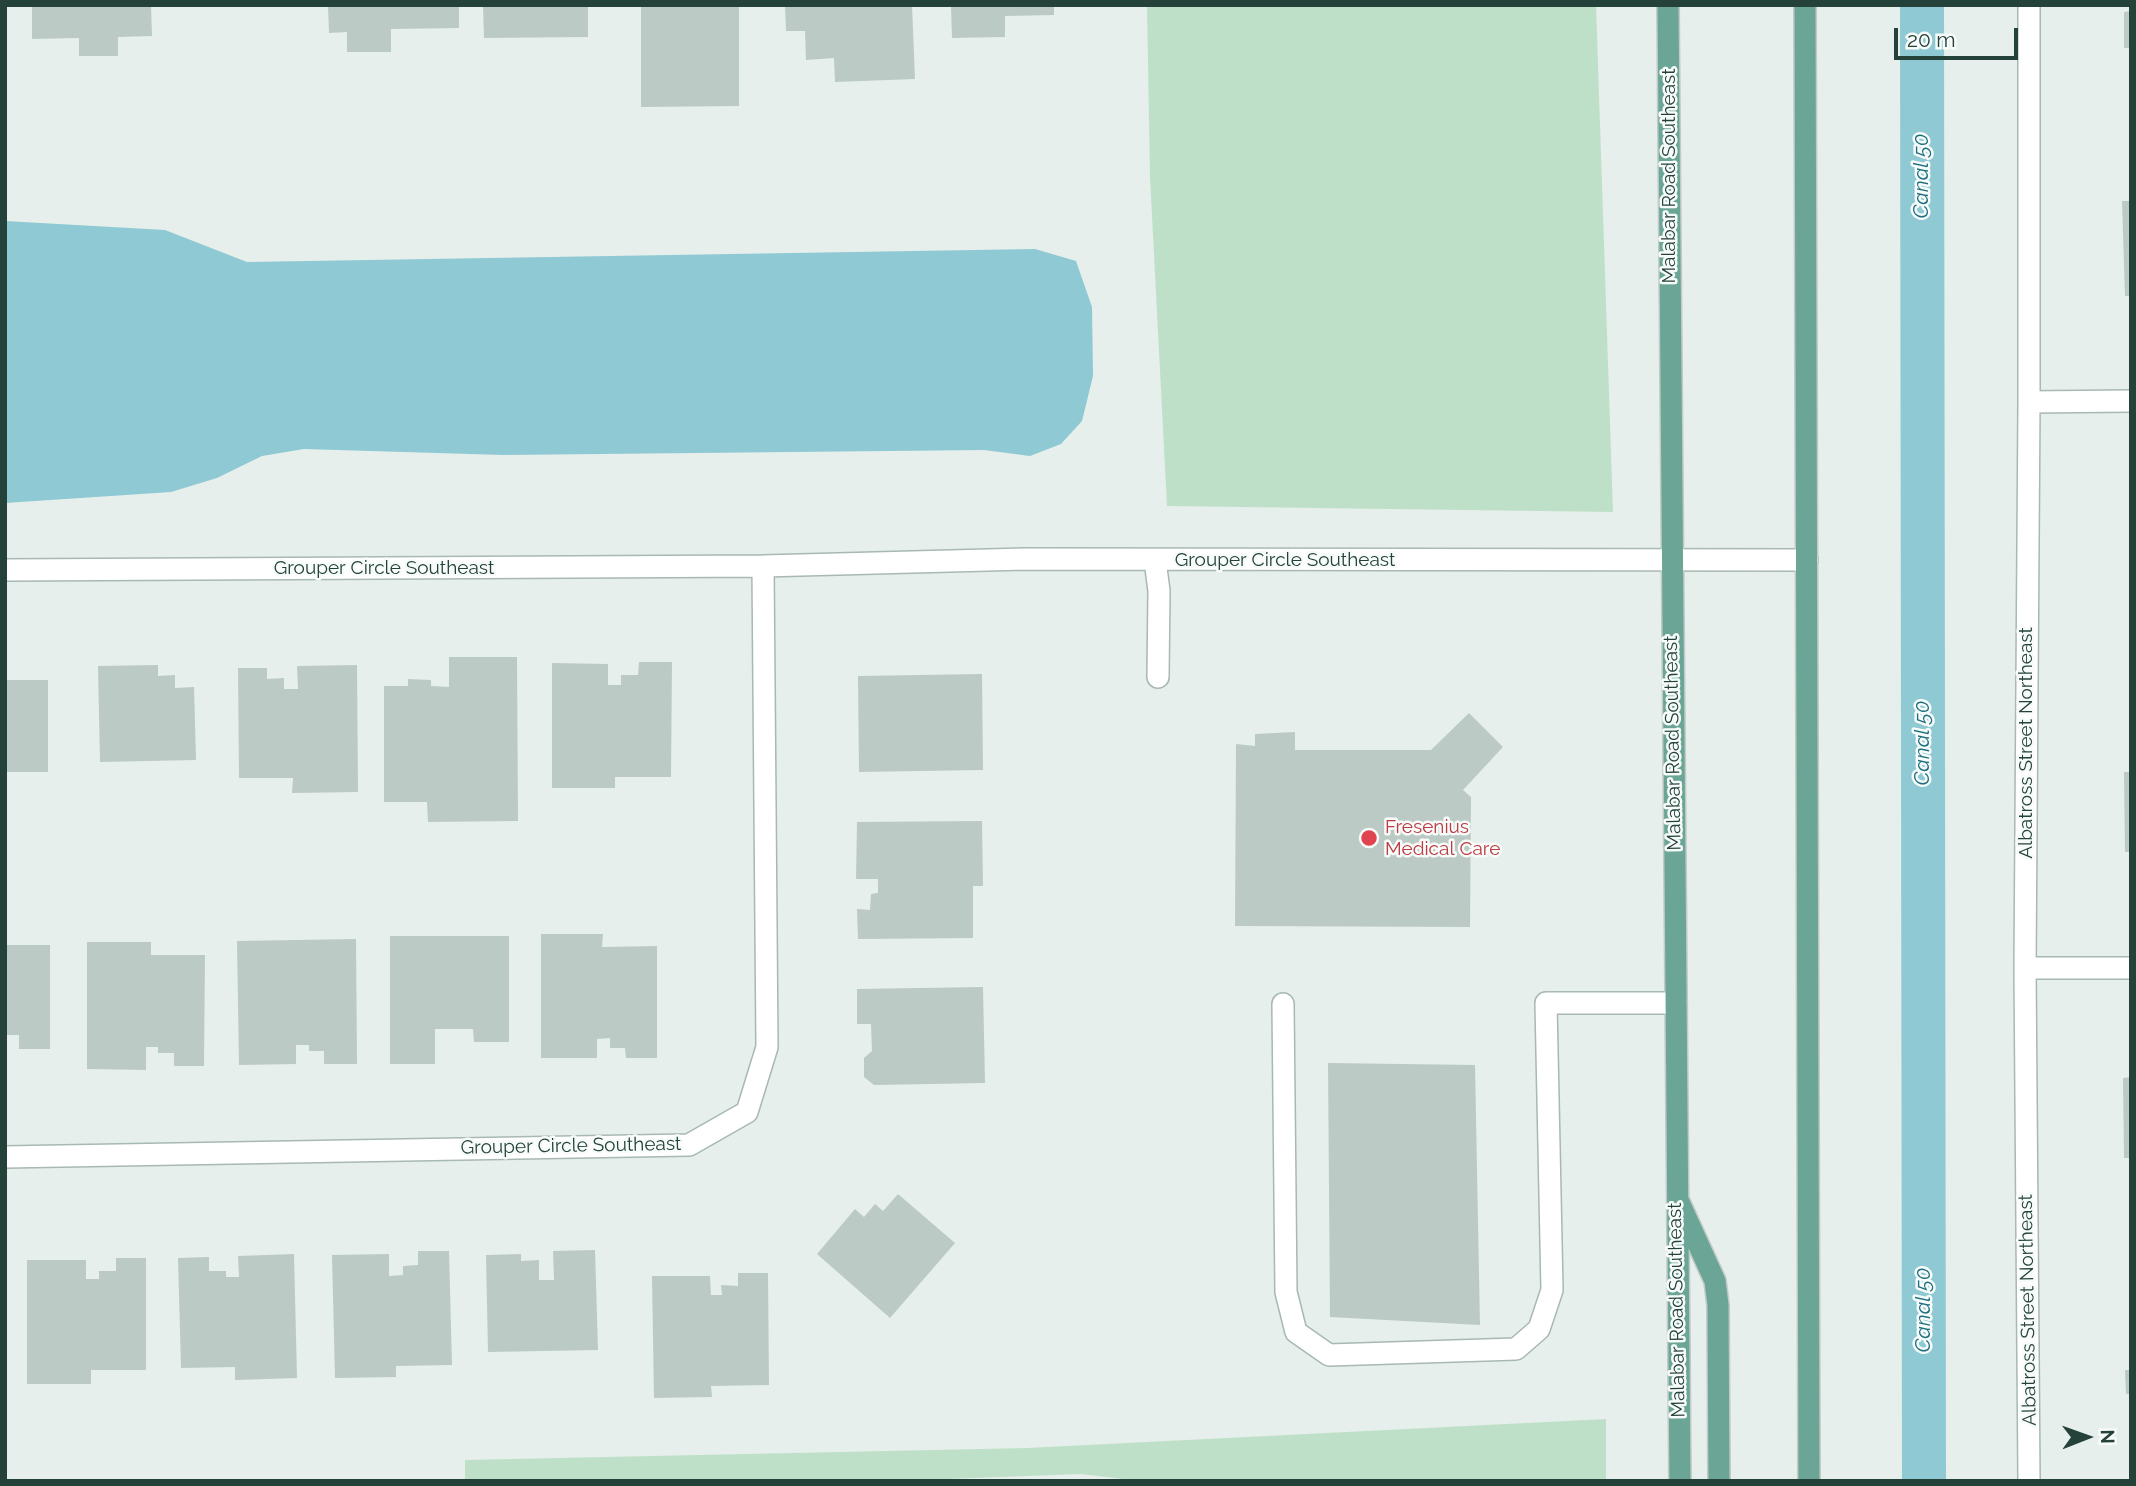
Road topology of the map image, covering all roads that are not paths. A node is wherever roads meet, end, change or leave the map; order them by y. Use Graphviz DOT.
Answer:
graph roads {
  1 [pos="1668,5"];
  2 [pos="1805,5"];
  3 [pos="2029,5"];
  4 [pos="2131,401"];
  5 [pos="2029,402"];
  6 [pos="1155,560"];
  7 [pos="1671,560"];
  8 [pos="1807,560"];
  9 [pos="763,566"];
  10 [pos="5,570"];
  11 [pos="1158,677"];
  12 [pos="2025,968"];
  13 [pos="2131,968"];
  14 [pos="1676,1003"];
  15 [pos="1283,1004"];
  16 [pos="5,1157"];
  17 [pos="1676,1194"];
  18 [pos="1680,1481"];
  19 [pos="1719,1481"];
  20 [pos="1809,1481"];
  21 [pos="2029,1481"];
  1 -- 7 [label="main road, Malabar Road Southeast"];
  2 -- 8 [label="main road"];
  3 -- 5 [label="street, Albatross Street Northeast"];
  4 -- 5 [label="street"];
  5 -- 12 [label="street, Albatross Street Northeast"];
  6 -- 7 [label="street, Grouper Circle Southeast"];
  6 -- 9 [label="street, Grouper Circle Southeast"];
  6 -- 11 [label="street"];
  7 -- 8 [label="street, Grouper Circle Southeast"];
  7 -- 14 [label="main road, Malabar Road Southeast"];
  8 -- 20 [label="main road"];
  9 -- 10 [label="street, Grouper Circle Southeast"];
  9 -- 16 [label="street, Grouper Circle Southeast"];
  12 -- 13 [label="street"];
  12 -- 21 [label="street, Albatross Street Northeast"];
  14 -- 15 [label="street"];
  14 -- 17 [label="main road, Malabar Road Southeast"];
  17 -- 18 [label="main road, Malabar Road Southeast"];
  17 -- 19 [label="main road"];
}
